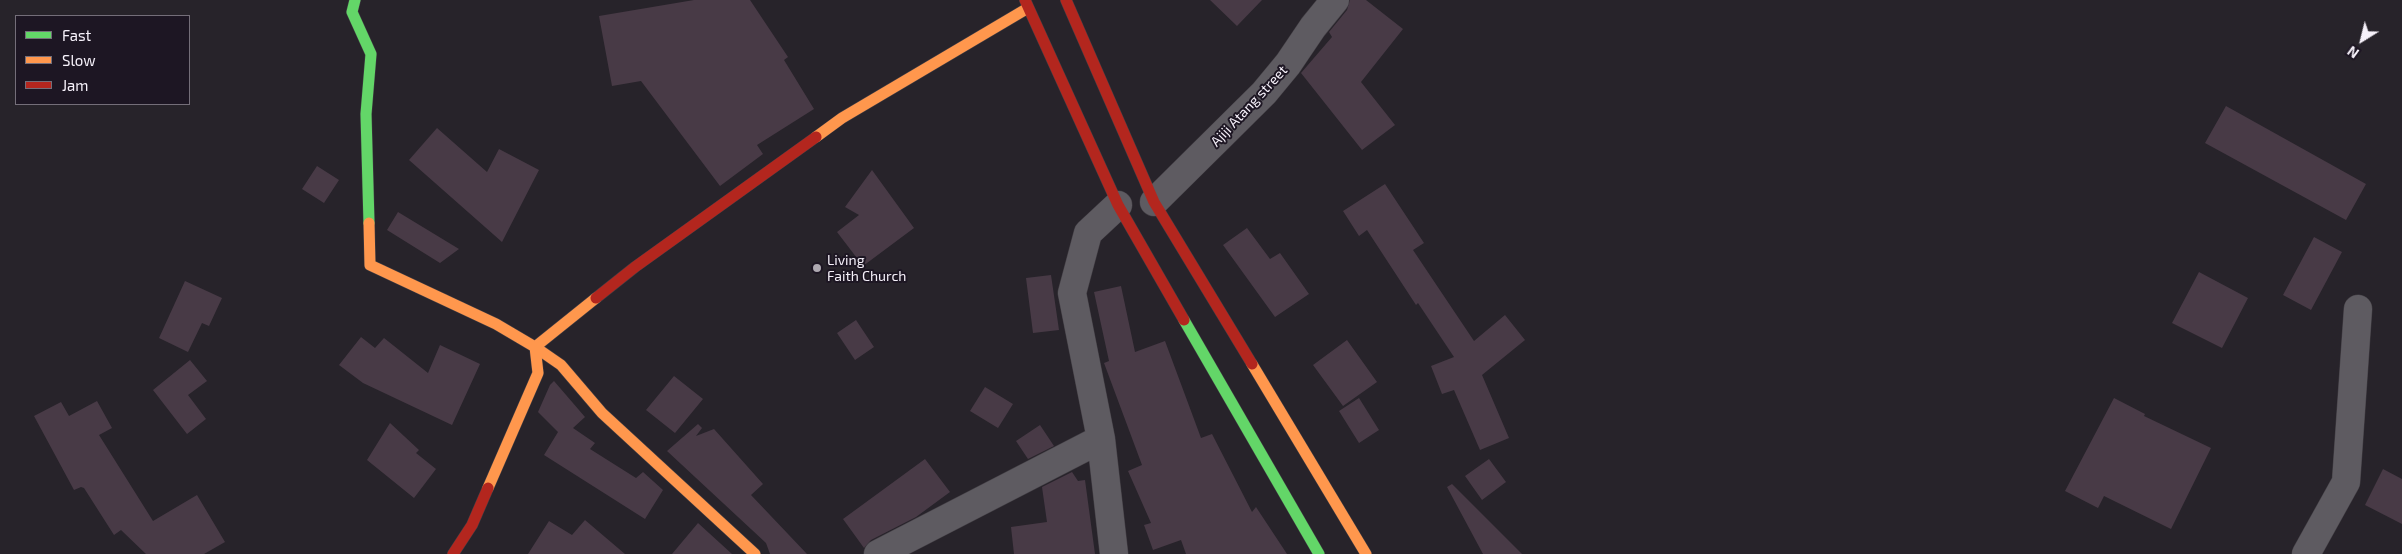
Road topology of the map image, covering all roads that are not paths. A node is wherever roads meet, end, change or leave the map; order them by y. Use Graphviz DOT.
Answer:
graph roads {
  1 [pos="355,0"];
  2 [pos="1066,0"];
  3 [pos="1335,0"];
  4 [pos="1027,4"];
  5 [pos="1154,202"];
  6 [pos="1118,205"];
  7 [pos="2358,309"];
  8 [pos="535,347"];
  9 [pos="1102,439"];
  10 [pos="453,554"];
  11 [pos="755,554"];
  12 [pos="878,554"];
  13 [pos="1114,554"];
  14 [pos="1319,554"];
  15 [pos="1366,554"];
  16 [pos="2306,554"];
  1 -- 8 [label="street"];
  2 -- 5 [label="street"];
  3 -- 5 [label="street, Ajiji Atang street"];
  4 -- 6 [label="street"];
  4 -- 8 [label="street"];
  5 -- 15 [label="street"];
  6 -- 9 [label="street"];
  6 -- 14 [label="street"];
  7 -- 16 [label="street"];
  8 -- 10 [label="street"];
  8 -- 11 [label="street"];
  9 -- 12 [label="street"];
  9 -- 13 [label="street"];
}
